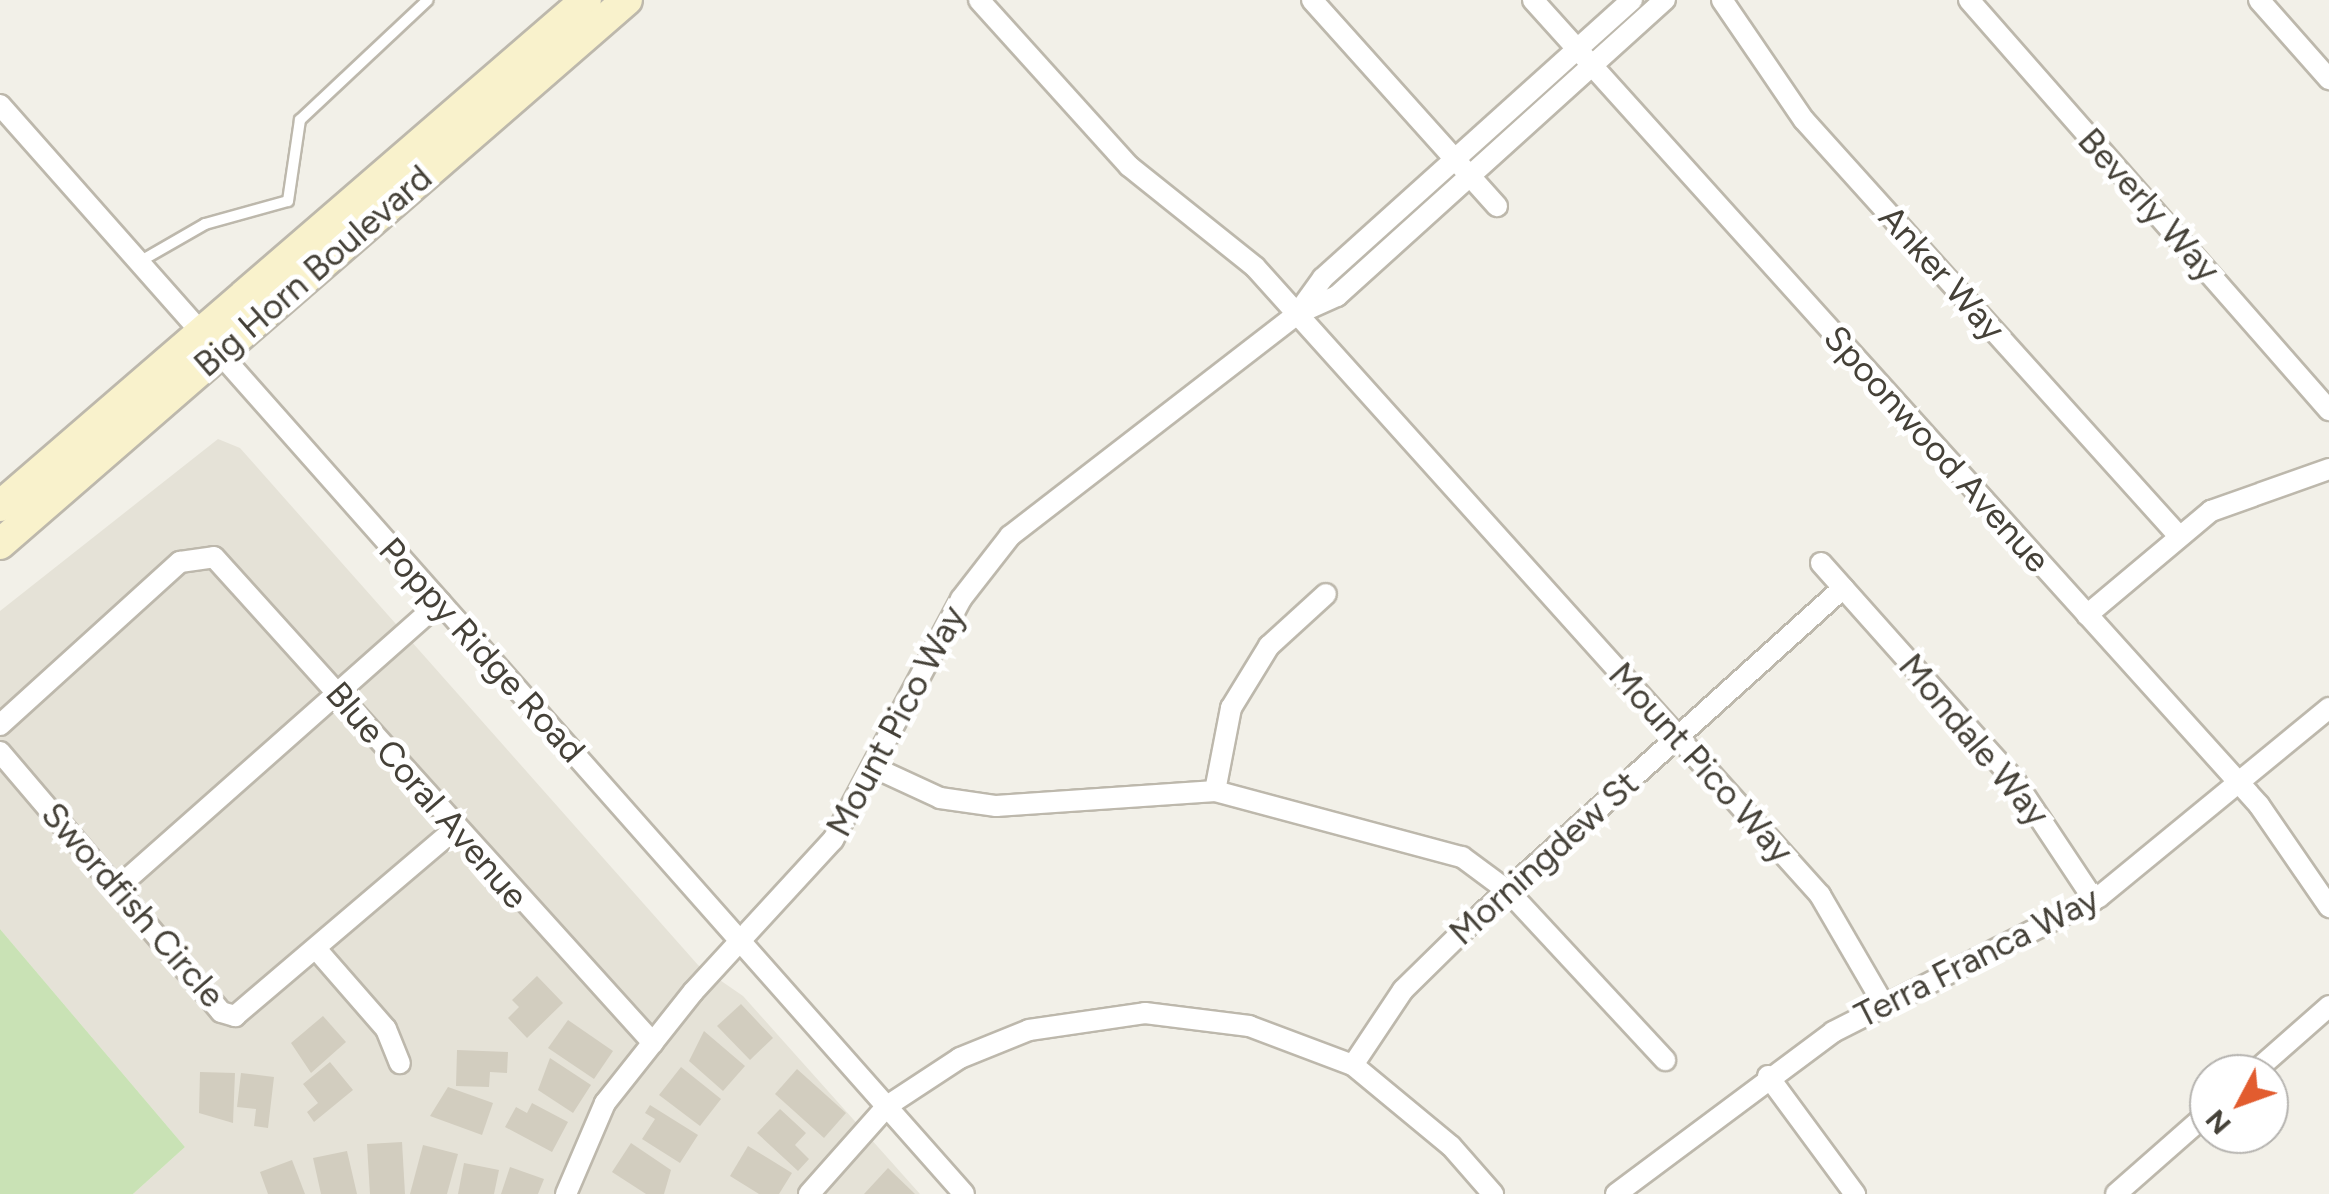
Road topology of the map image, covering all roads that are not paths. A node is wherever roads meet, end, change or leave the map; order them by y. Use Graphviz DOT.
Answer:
graph roads {
  1 [pos="428,0"];
  2 [pos="586,0"];
  3 [pos="627,0"];
  4 [pos="979,0"];
  5 [pos="1312,0"];
  6 [pos="1534,0"];
  7 [pos="1632,0"];
  8 [pos="1665,0"];
  9 [pos="1722,0"];
  10 [pos="1968,0"];
  11 [pos="2258,0"];
  12 [pos="1578,49"];
  13 [pos="1592,66"];
  14 [pos="2329,79"];
  15 [pos="0,105"];
  16 [pos="1456,159"];
  17 [pos="1470,176"];
  18 [pos="1497,206"];
  19 [pos="138,263"];
  20 [pos="1297,314"];
  21 [pos="209,343"];
  22 [pos="2329,410"];
  23 [pos="2329,469"];
  24 [pos="0,506"];
  25 [pos="2177,534"];
  26 [pos="0,544"];
  27 [pos="1821,563"];
  28 [pos="1842,588"];
  29 [pos="1326,594"];
  30 [pos="440,602"];
  31 [pos="2087,614"];
  32 [pos="336,692"];
  33 [pos="2329,708"];
  34 [pos="0,725"];
  35 [pos="1678,737"];
  36 [pos="0,752"];
  37 [pos="873,767"];
  38 [pos="2236,780"];
  39 [pos="1215,791"];
  40 [pos="456,828"];
  41 [pos="116,888"];
  42 [pos="1508,891"];
  43 [pos="2094,900"];
  44 [pos="2329,906"];
  45 [pos="740,941"];
  46 [pos="318,951"];
  47 [pos="1884,1006"];
  48 [pos="2329,1006"];
  49 [pos="653,1043"];
  50 [pos="2275,1054"];
  51 [pos="1666,1060"];
  52 [pos="400,1063"];
  53 [pos="1353,1065"];
  54 [pos="1768,1076"];
  55 [pos="886,1106"];
  56 [pos="2189,1130"];
  57 [pos="566,1194"];
  58 [pos="809,1194"];
  59 [pos="964,1194"];
  60 [pos="1493,1194"];
  61 [pos="1616,1194"];
  62 [pos="1855,1194"];
  63 [pos="2116,1194"];
  1 -- 19 [label="lane"];
  2 -- 21 [label="main road, Big Horn Boulevard"];
  3 -- 21 [label="main road, Big Horn Boulevard"];
  4 -- 20 [label="street, Mount Pico Way"];
  5 -- 16 [label="street"];
  6 -- 12 [label="street, Spoonwood Avenue"];
  7 -- 12 [label="street, Mount Pico Way"];
  8 -- 13 [label="street, Mount Pico Way"];
  9 -- 25 [label="street, Anker Way"];
  10 -- 22 [label="street, Beverly Way"];
  11 -- 14 [label="street"];
  12 -- 13 [label="street, Spoonwood Avenue"];
  12 -- 16 [label="street, Mount Pico Way"];
  13 -- 17 [label="street, Mount Pico Way"];
  13 -- 31 [label="street, Spoonwood Avenue"];
  15 -- 19 [label="street, Poppy Ridge Road"];
  16 -- 17 [label="street"];
  16 -- 20 [label="street, Mount Pico Way"];
  17 -- 18 [label="street"];
  17 -- 20 [label="street, Mount Pico Way"];
  19 -- 21 [label="street, Poppy Ridge Road"];
  20 -- 35 [label="street, Mount Pico Way"];
  20 -- 37 [label="street, Mount Pico Way"];
  21 -- 24 [label="main road, Big Horn Boulevard"];
  21 -- 26 [label="main road, Big Horn Boulevard"];
  21 -- 30 [label="street, Poppy Ridge Road"];
  23 -- 25 [label="street"];
  25 -- 31 [label="street"];
  27 -- 28 [label="street, Mondale Way"];
  28 -- 35 [label="street, Morningdew St"];
  28 -- 43 [label="street, Mondale Way"];
  29 -- 39 [label="street"];
  30 -- 32 [label="street"];
  30 -- 45 [label="street, Poppy Ridge Road"];
  31 -- 38 [label="street, Spoonwood Avenue"];
  32 -- 34 [label="street, Blue Coral Avenue"];
  32 -- 40 [label="street, Blue Coral Avenue"];
  32 -- 41 [label="street"];
  33 -- 38 [label="street, Terra Franca Way"];
  35 -- 42 [label="street, Morningdew St"];
  35 -- 47 [label="street, Mount Pico Way"];
  36 -- 41 [label="street, Swordfish Circle"];
  37 -- 39 [label="street"];
  37 -- 45 [label="street, Mount Pico Way"];
  38 -- 43 [label="street, Terra Franca Way"];
  38 -- 44 [label="street, Spoonwood Avenue"];
  39 -- 42 [label="street"];
  40 -- 46 [label="street, Swordfish Circle"];
  40 -- 49 [label="street, Blue Coral Avenue"];
  41 -- 46 [label="street, Swordfish Circle"];
  42 -- 51 [label="street"];
  42 -- 53 [label="street, Morningdew St"];
  43 -- 47 [label="street, Terra Franca Way"];
  45 -- 49 [label="street, Mount Pico Way"];
  45 -- 55 [label="street, Poppy Ridge Road"];
  46 -- 52 [label="street"];
  47 -- 54 [label="street, Terra Franca Way"];
  48 -- 50 [label="street"];
  49 -- 57 [label="street, Mount Pico Way"];
  53 -- 55 [label="street"];
  53 -- 60 [label="street"];
  54 -- 61 [label="street, Terra Franca Way"];
  54 -- 62 [label="street"];
  55 -- 58 [label="street"];
  55 -- 59 [label="street, Poppy Ridge Road"];
  56 -- 63 [label="street"];
}
